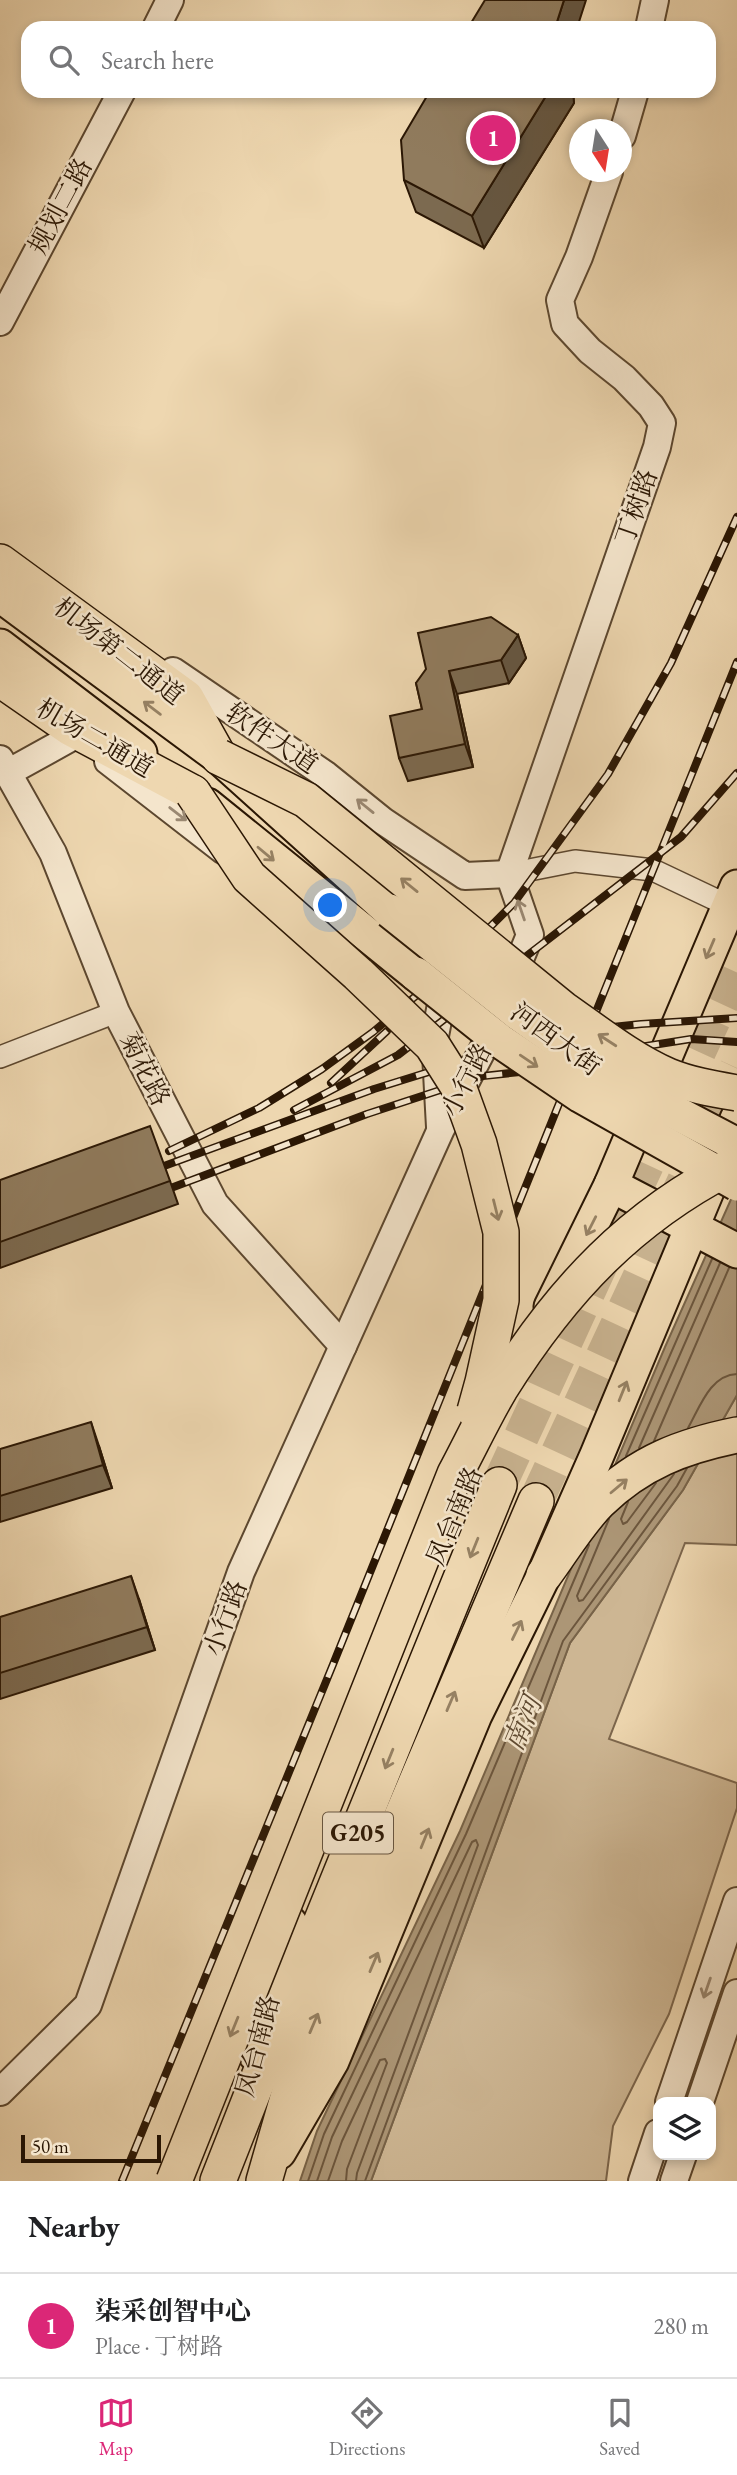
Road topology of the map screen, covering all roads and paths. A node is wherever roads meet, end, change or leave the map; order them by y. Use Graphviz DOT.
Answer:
graph roads {
  1 [pos="170,0"];
  2 [pos="655,0"];
  3 [pos="160,21"];
  4 [pos="650,21"];
  5 [pos="118,98"];
  6 [pos="633,98"];
  7 [pos="626,119"];
  8 [pos="605,182"];
  9 [pos="0,323"];
  10 [pos="0,562"];
  11 [pos="0,595"];
  12 [pos="0,646"];
  13 [pos="0,679"];
  14 [pos="0,693"];
  15 [pos="74,736"];
  16 [pos="219,757"];
  17 [pos="4,766"];
  18 [pos="192,793"];
  19 [pos="509,874"];
  20 [pos="465,876"];
  21 [pos="733,896"];
  22 [pos="390,911"];
  23 [pos="116,1012"];
  24 [pos="435,1035"];
  25 [pos="0,1057"];
  26 [pos="661,1062"];
  27 [pos="737,1095"];
  28 [pos="737,1119"];
  29 [pos="440,1129"];
  30 [pos="737,1145"];
  31 [pos="737,1163"];
  32 [pos="737,1184"];
  33 [pos="611,1185"];
  34 [pos="691,1226"];
  35 [pos="737,1251"];
  36 [pos="343,1346"];
  37 [pos="737,1435"];
  38 [pos="455,1474"];
  39 [pos="499,1485"];
  40 [pos="536,1501"];
  41 [pos="544,1575"];
  42 [pos="737,1900"];
  43 [pos="737,1993"];
  44 [pos="0,2092"];
  45 [pos="671,2097"];
  46 [pos="702,2097"];
  47 [pos="653,2148"];
  48 [pos="681,2160"];
  49 [pos="221,2173"];
  50 [pos="265,2178"];
  51 [pos="174,2181"];
  52 [pos="642,2181"];
  53 [pos="674,2181"];
  1 -- 3 [label="street"];
  2 -- 4 [label="street"];
  5 -- 9 [label="street, 规划二路"];
  6 -- 7 [label="street"];
  8 -- 19 [label="street, 丁树路"];
  10 -- 16 [label="highway, 机场第二通道"];
  20 -- 10 [label="street, 软件大道, one-way"];
  16 -- 11 [label="main road, 软件大道, one-way"];
  12 -- 18 [label="main road"];
  13 -- 18 [label="highway, 机场二通道"];
  14 -- 15 [label="street"];
  15 -- 17 [label="street"];
  15 -- 24 [label="street, one-way"];
  16 -- 22 [label="main road, 软件大道, bridge"];
  27 -- 16 [label="highway, one-way, bridge"];
  17 -- 23 [label="street, 菊花路"];
  18 -- 32 [label="main road, 河西大街, one-way, bridge"];
  18 -- 38 [label="highway, one-way, bridge"];
  19 -- 20 [label="street"];
  19 -- 21 [label="street"];
  29 -- 19 [label="street, 小行路, one-way"];
  20 -- 24 [label="street, 小行路"];
  21 -- 26 [label="main road, 凤台南路, one-way"];
  22 -- 30 [label="main road, 河西大街, bridge"];
  23 -- 25 [label="street"];
  23 -- 36 [label="street, 菊花路"];
  24 -- 29 [label="street, 小行路"];
  26 -- 27 [label="main road"];
  26 -- 33 [label="main road, 凤台南路"];
  28 -- 34 [label="main road"];
  29 -- 36 [label="street, 小行路"];
  31 -- 38 [label="highway, bridge"];
  33 -- 34 [label="main road"];
  33 -- 49 [label="main road, 凤台南路, one-way"];
  34 -- 35 [label="main road"];
  41 -- 34 [label="main road, one-way"];
  36 -- 44 [label="street, 小行路"];
  41 -- 37 [label="highway, one-way"];
  38 -- 51 [label="highway, one-way, bridge"];
  39 -- 49 [label="highway, 凤台南路 / G205, one-way"];
  50 -- 40 [label="highway, 凤台南路 / G205, one-way"];
  50 -- 41 [label="main road, one-way"];
  42 -- 45 [label="street, one-way"];
  43 -- 46 [label="street"];
  47 -- 52 [label="street"];
  48 -- 53 [label="street"];
}
